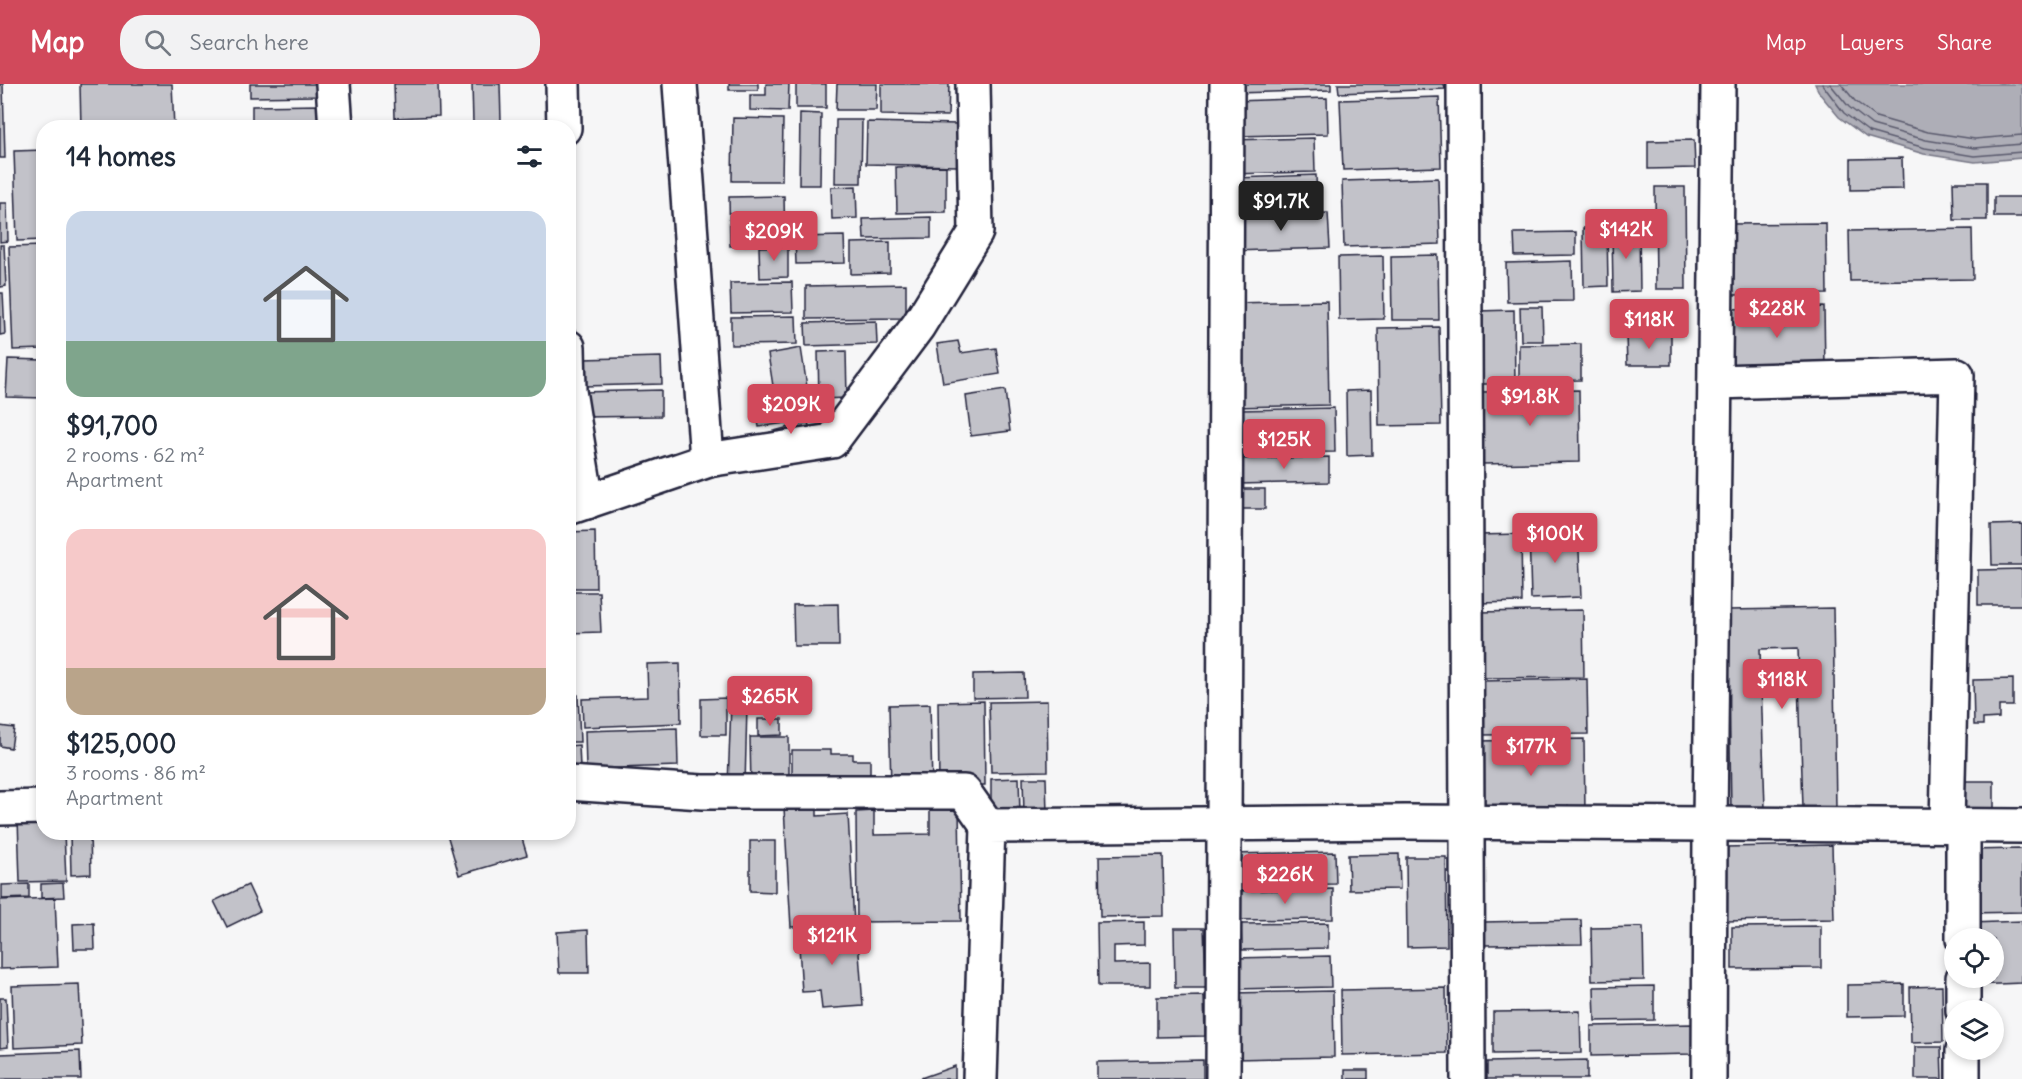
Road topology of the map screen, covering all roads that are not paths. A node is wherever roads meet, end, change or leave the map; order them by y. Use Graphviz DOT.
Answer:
graph roads {
  1 [pos="333,84"];
  2 [pos="563,84"];
  3 [pos="680,84"];
  4 [pos="974,84"];
  5 [pos="1227,84"];
  6 [pos="1464,84"];
  7 [pos="1718,84"];
  8 [pos="335,120"];
  9 [pos="564,120"];
  10 [pos="1715,382"];
  11 [pos="712,459"];
  12 [pos="576,480"];
  13 [pos="578,505"];
  14 [pos="576,784"];
  15 [pos="36,807"];
  16 [pos="0,808"];
  17 [pos="1468,822"];
  18 [pos="1225,824"];
  19 [pos="1710,824"];
  20 [pos="988,826"];
  21 [pos="1955,826"];
  22 [pos="2022,826"];
  23 [pos="1962,928"];
  24 [pos="1963,1060"];
  25 [pos="980,1079"];
  26 [pos="1223,1079"];
  27 [pos="1468,1079"];
  28 [pos="1710,1079"];
  29 [pos="1963,1079"];
  1 -- 8 [label="street"];
  2 -- 9 [label="street"];
  3 -- 11 [label="street"];
  4 -- 11 [label="street"];
  5 -- 18 [label="street"];
  6 -- 17 [label="street"];
  7 -- 10 [label="street"];
  10 -- 19 [label="street"];
  10 -- 21 [label="street"];
  11 -- 13 [label="street"];
  12 -- 13 [label="street"];
  14 -- 20 [label="street"];
  15 -- 16 [label="street"];
  17 -- 18 [label="street"];
  17 -- 19 [label="street"];
  17 -- 27 [label="street"];
  18 -- 20 [label="street"];
  18 -- 26 [label="street"];
  19 -- 21 [label="street"];
  19 -- 28 [label="street"];
  20 -- 25 [label="street"];
  21 -- 22 [label="street"];
  21 -- 23 [label="street"];
  24 -- 29 [label="street"];
}
